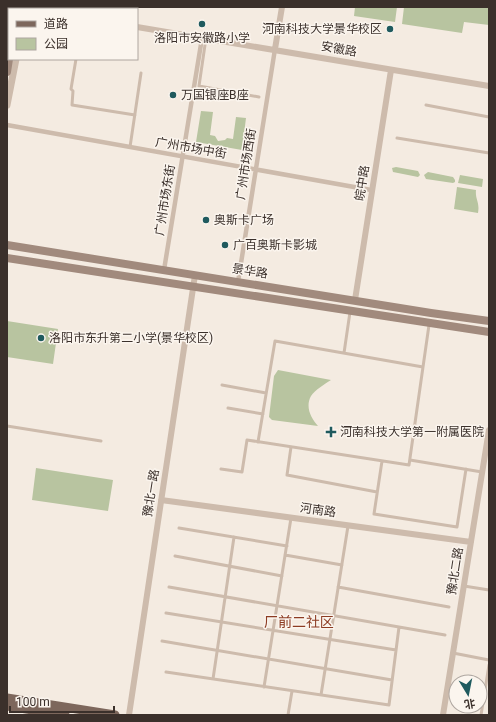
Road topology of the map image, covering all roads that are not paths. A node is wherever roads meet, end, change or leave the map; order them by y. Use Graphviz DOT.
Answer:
graph roads {
  1 [pos="282,7"];
  2 [pos="138,27"];
  3 [pos="204,38"];
  4 [pos="275,50"];
  5 [pos="9,60"];
  6 [pos="16,60"];
  7 [pos="76,60"];
  8 [pos="391,70"];
  9 [pos="7,72"];
  10 [pos="141,73"];
  11 [pos="489,86"];
  12 [pos="259,97"];
  13 [pos="7,105"];
  14 [pos="426,105"];
  15 [pos="135,115"];
  16 [pos="489,117"];
  17 [pos="7,125"];
  18 [pos="397,138"];
  19 [pos="130,147"];
  20 [pos="489,153"];
  21 [pos="183,156"];
  22 [pos="256,169"];
  23 [pos="371,190"];
  24 [pos="7,244"];
  25 [pos="7,258"];
  26 [pos="164,270"];
  27 [pos="195,275"];
  28 [pos="238,282"];
  29 [pos="194,286"];
  30 [pos="355,300"];
  31 [pos="350,310"];
  32 [pos="489,321"];
  33 [pos="430,323"];
  34 [pos="489,332"];
  35 [pos="344,353"];
  36 [pos="423,367"];
  37 [pos="222,385"];
  38 [pos="266,393"];
  39 [pos="228,408"];
  40 [pos="263,414"];
  41 [pos="7,426"];
  42 [pos="489,430"];
  43 [pos="101,441"];
  44 [pos="258,442"];
  45 [pos="291,447"];
  46 [pos="410,460"];
  47 [pos="382,461"];
  48 [pos="220,469"];
  49 [pos="466,469"];
  50 [pos="482,472"];
  51 [pos="377,492"];
  52 [pos="161,500"];
  53 [pos="291,518"];
  54 [pos="348,526"];
  55 [pos="179,528"];
  56 [pos="234,538"];
  57 [pos="471,542"];
  58 [pos="287,546"];
  59 [pos="286,555"];
  60 [pos="175,556"];
  61 [pos="342,565"];
  62 [pos="229,566"];
  63 [pos="282,576"];
  64 [pos="169,586"];
  65 [pos="464,586"];
  66 [pos="338,587"];
  67 [pos="489,590"];
  68 [pos="225,596"];
  69 [pos="277,606"];
  70 [pos="449,607"];
  71 [pos="166,613"];
  72 [pos="334,616"];
  73 [pos="221,622"];
  74 [pos="399,627"];
  75 [pos="273,630"];
  76 [pos="445,635"];
  77 [pos="330,640"];
  78 [pos="162,641"];
  79 [pos="217,650"];
  80 [pos="396,650"];
  81 [pos="453,653"];
  82 [pos="269,659"];
  83 [pos="489,660"];
  84 [pos="489,665"];
  85 [pos="325,669"];
  86 [pos="166,672"];
  87 [pos="488,675"];
  88 [pos="213,679"];
  89 [pos="392,680"];
  90 [pos="264,687"];
  91 [pos="292,691"];
  92 [pos="321,695"];
  93 [pos="7,698"];
  94 [pos="7,706"];
  95 [pos="65,715"];
  96 [pos="115,715"];
  97 [pos="129,715"];
  98 [pos="288,715"];
  99 [pos="443,715"];
  1 -- 4 [label="street"];
  2 -- 3 [label="street, 安徽路"];
  3 -- 4 [label="street, 安徽路"];
  3 -- 12 [label="lane"];
  3 -- 21 [label="street, 广州市场东街"];
  4 -- 8 [label="street, 安徽路"];
  4 -- 22 [label="street, 广州市场西街"];
  5 -- 9 [label="main road"];
  6 -- 13 [label="street"];
  7 -- 15 [label="lane"];
  8 -- 11 [label="street, 安徽路"];
  8 -- 23 [label="street, 皖中路"];
  10 -- 15 [label="lane"];
  14 -- 16 [label="lane"];
  15 -- 19 [label="lane"];
  17 -- 19 [label="street, 广州市场中街"];
  18 -- 20 [label="lane"];
  19 -- 21 [label="street, 广州市场中街"];
  21 -- 22 [label="street, 广州市场中街"];
  21 -- 26 [label="street, 广州市场东街"];
  22 -- 23 [label="street, 广州市场中街"];
  22 -- 28 [label="street, 广州市场西街"];
  23 -- 30 [label="street, 皖中路"];
  24 -- 26 [label="main road, 景华路"];
  25 -- 29 [label="main road, 景华路"];
  26 -- 27 [label="main road, 景华路"];
  27 -- 28 [label="main road, 景华路"];
  27 -- 29 [label="street, 豫北一路"];
  28 -- 30 [label="main road, 景华路"];
  29 -- 31 [label="main road, 景华路"];
  29 -- 52 [label="street, 豫北一路"];
  30 -- 32 [label="main road, 景华路"];
  31 -- 33 [label="main road, 景华路"];
  31 -- 35 [label="lane"];
  33 -- 34 [label="main road, 景华路"];
  33 -- 36 [label="lane"];
  35 -- 36 [label="lane"];
  35 -- 38 [label="lane"];
  36 -- 46 [label="lane"];
  37 -- 38 [label="lane"];
  38 -- 40 [label="lane"];
  39 -- 40 [label="lane"];
  40 -- 44 [label="lane"];
  41 -- 43 [label="lane"];
  42 -- 50 [label="street, 豫北二路"];
  44 -- 45 [label="lane"];
  44 -- 48 [label="lane"];
  45 -- 47 [label="lane"];
  45 -- 51 [label="lane"];
  46 -- 47 [label="lane"];
  46 -- 49 [label="lane"];
  47 -- 51 [label="lane"];
  49 -- 50 [label="lane"];
  49 -- 51 [label="lane"];
  50 -- 57 [label="street, 豫北二路"];
  52 -- 53 [label="street, 河南路"];
  52 -- 97 [label="street, 豫北一路"];
  53 -- 54 [label="street, 河南路"];
  53 -- 58 [label="lane"];
  54 -- 57 [label="street, 河南路"];
  54 -- 61 [label="lane"];
  55 -- 56 [label="lane"];
  56 -- 58 [label="lane"];
  56 -- 62 [label="lane"];
  57 -- 65 [label="street, 豫北二路"];
  58 -- 59 [label="lane"];
  59 -- 61 [label="lane"];
  59 -- 63 [label="lane"];
  60 -- 62 [label="lane"];
  61 -- 66 [label="lane"];
  62 -- 63 [label="lane"];
  62 -- 68 [label="lane"];
  63 -- 69 [label="lane"];
  64 -- 68 [label="lane"];
  65 -- 67 [label="lane"];
  65 -- 81 [label="street, 豫北二路"];
  66 -- 70 [label="lane"];
  66 -- 72 [label="lane"];
  68 -- 69 [label="lane"];
  68 -- 73 [label="lane"];
  69 -- 72 [label="lane"];
  69 -- 75 [label="lane"];
  71 -- 73 [label="lane"];
  72 -- 74 [label="lane"];
  72 -- 77 [label="lane"];
  73 -- 75 [label="lane"];
  73 -- 79 [label="lane"];
  74 -- 76 [label="lane"];
  74 -- 80 [label="lane"];
  75 -- 77 [label="lane"];
  75 -- 82 [label="lane"];
  77 -- 80 [label="lane"];
  77 -- 85 [label="lane"];
  78 -- 79 [label="lane"];
  79 -- 82 [label="lane"];
  79 -- 88 [label="lane"];
  80 -- 89 [label="lane"];
  81 -- 83 [label="lane"];
  81 -- 99 [label="street, 豫北二路"];
  82 -- 85 [label="lane"];
  82 -- 90 [label="lane"];
  84 -- 87 [label="lane"];
  85 -- 89 [label="lane"];
  85 -- 92 [label="lane"];
  86 -- 88 [label="lane"];
  88 -- 90 [label="lane"];
  89 -- 92 [label="lane"];
  90 -- 91 [label="lane"];
  91 -- 92 [label="lane"];
  91 -- 98 [label="lane"];
  93 -- 96 [label="main road"];
  94 -- 95 [label="main road"];
}
